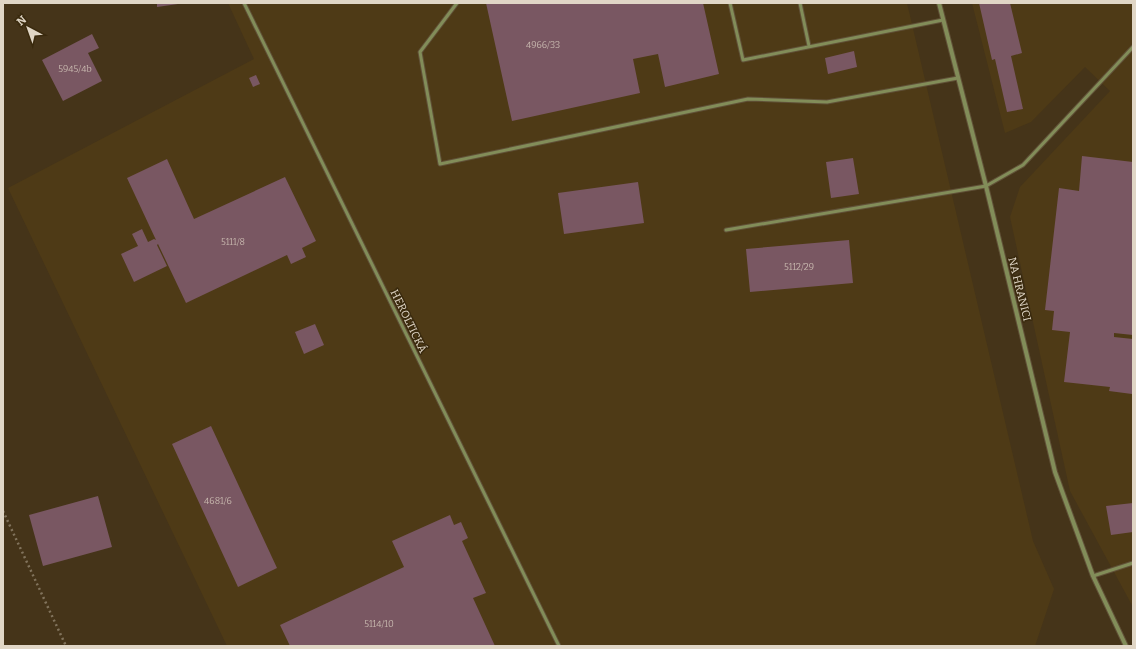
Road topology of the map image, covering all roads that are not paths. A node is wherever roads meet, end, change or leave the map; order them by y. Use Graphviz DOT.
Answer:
graph roads {
  1 [pos="244,3"];
  2 [pos="457,3"];
  3 [pos="730,3"];
  4 [pos="800,3"];
  5 [pos="939,3"];
  6 [pos="943,20"];
  7 [pos="810,46"];
  8 [pos="1133,47"];
  9 [pos="958,78"];
  10 [pos="986,186"];
  11 [pos="726,230"];
  12 [pos="1133,563"];
  13 [pos="1094,576"];
  14 [pos="559,646"];
  15 [pos="1126,646"];
  1 -- 14 [label="lane, HEROLTICKÁ"];
  2 -- 9 [label="lane"];
  3 -- 7 [label="lane"];
  4 -- 7 [label="lane"];
  5 -- 6 [label="street, NA HRANICI"];
  6 -- 7 [label="lane"];
  6 -- 9 [label="street, NA HRANICI"];
  8 -- 10 [label="lane"];
  9 -- 10 [label="street, NA HRANICI"];
  10 -- 11 [label="lane"];
  10 -- 13 [label="street, NA HRANICI"];
  12 -- 13 [label="lane"];
  13 -- 15 [label="street, NA HRANICI"];
}
